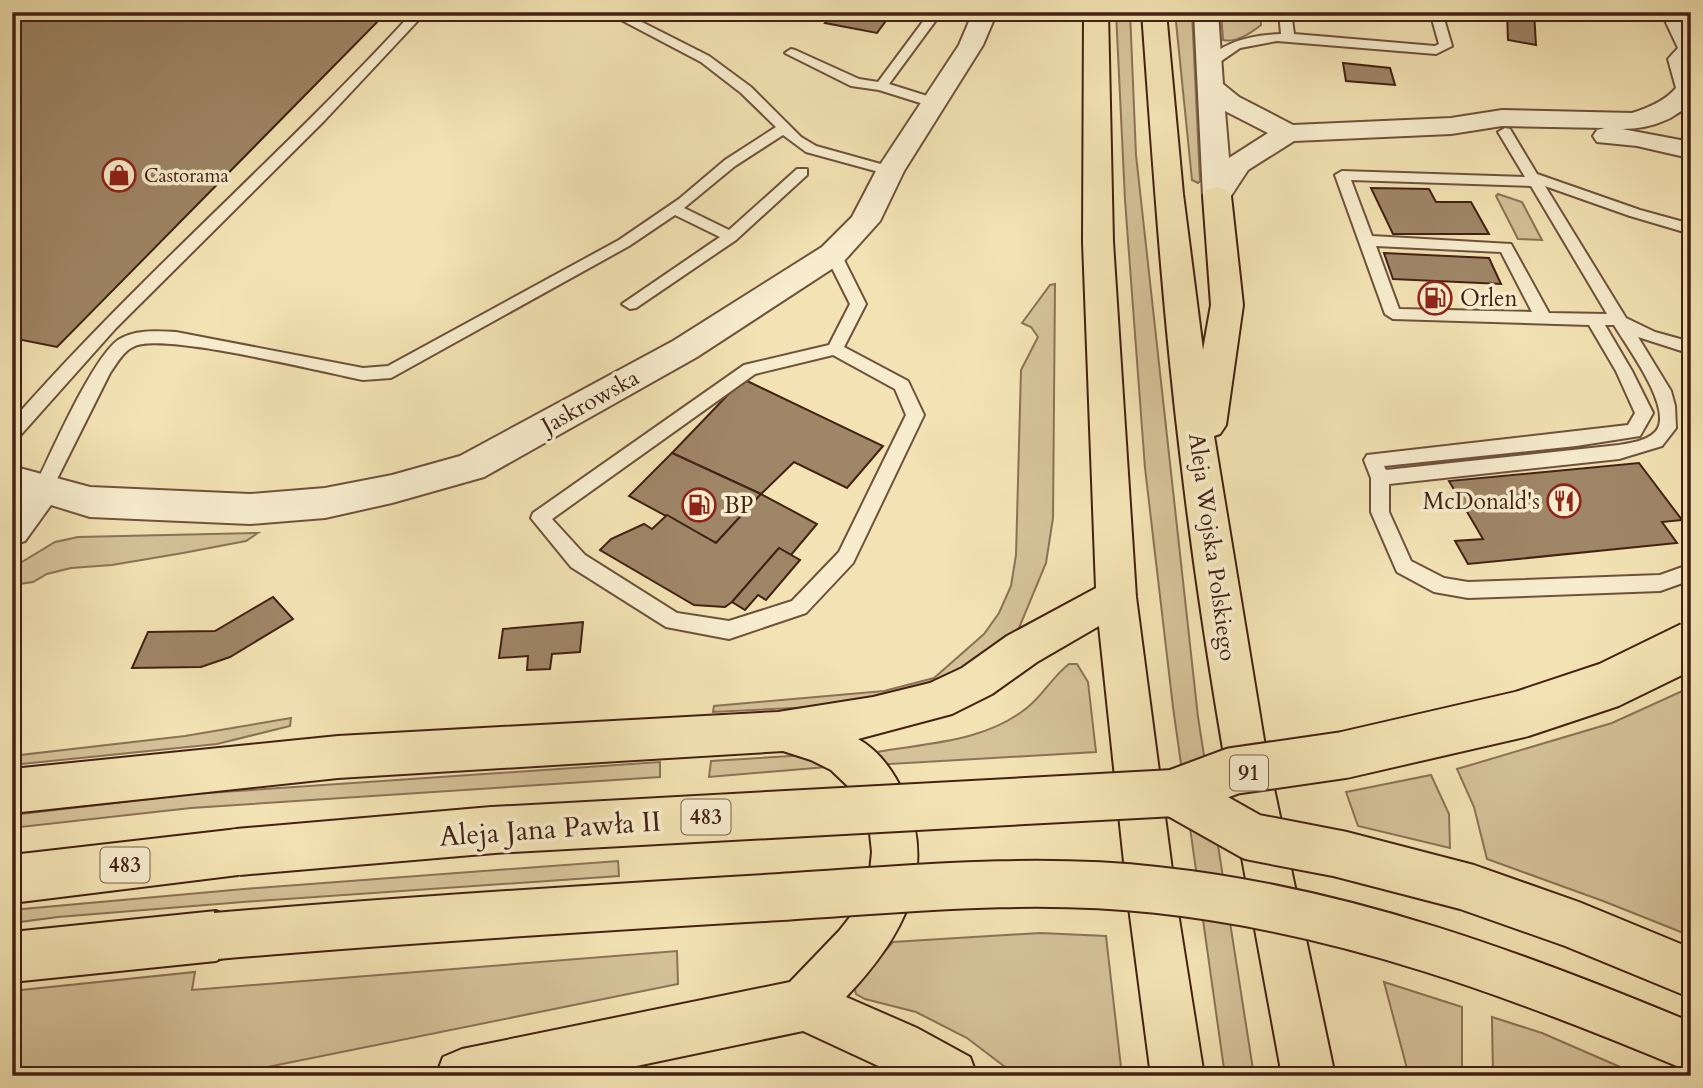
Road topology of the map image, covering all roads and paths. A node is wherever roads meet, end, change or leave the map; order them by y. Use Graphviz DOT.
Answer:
graph roads {
  1 [pos="420,12"];
  2 [pos="612,12"];
  3 [pos="936,12"];
  4 [pos="985,12"];
  5 [pos="1096,12"];
  6 [pos="1154,12"];
  7 [pos="1206,12"];
  8 [pos="1285,12"];
  9 [pos="1436,12"];
  10 [pos="1673,12"];
  11 [pos="1287,37"];
  12 [pos="1691,50"];
  13 [pos="791,53"];
  14 [pos="1210,74"];
  15 [pos="881,86"];
  16 [pos="935,103"];
  17 [pos="1676,105"];
  18 [pos="1451,126"];
  19 [pos="784,128"];
  20 [pos="1505,132"];
  21 [pos="1288,133"];
  22 [pos="1688,150"];
  23 [pos="890,171"];
  24 [pos="802,172"];
  25 [pos="1535,179"];
  26 [pos="1217,196"];
  27 [pos="679,206"];
  28 [pos="1691,229"];
  29 [pos="731,237"];
  30 [pos="1366,241"];
  31 [pos="833,254"];
  32 [pos="630,304"];
  33 [pos="1544,319"];
  34 [pos="1594,320"];
  35 [pos="1619,323"];
  36 [pos="1691,348"];
  37 [pos="835,349"];
  38 [pos="12,433"];
  39 [pos="1200,469"];
  40 [pos="1380,478"];
  41 [pos="27,485"];
  42 [pos="12,530"];
  43 [pos="1691,572"];
  44 [pos="1116,597"];
  45 [pos="1691,645"];
  46 [pos="778,732"];
  47 [pos="12,791"];
  48 [pos="1174,793"];
  49 [pos="12,879"];
  50 [pos="12,957"];
  51 [pos="1691,973"];
  52 [pos="804,1005"];
  53 [pos="1691,1046"];
  54 [pos="462,1076"];
  55 [pos="951,1076"];
  56 [pos="1178,1076"];
  57 [pos="1309,1076"];
  1 -- 38 [label="lane"];
  2 -- 19 [label="lane"];
  3 -- 15 [label="lane"];
  4 -- 16 [label="street, Jaskrowska"];
  5 -- 44 [label="main road"];
  6 -- 39 [label="main road, Aleja Wojska Polskiego / 91"];
  7 -- 14 [label="street"];
  8 -- 11 [label="lane"];
  9 -- 11 [label="lane"];
  10 -- 12 [label="street"];
  11 -- 14 [label="lane"];
  12 -- 17 [label="street"];
  13 -- 15 [label="lane"];
  14 -- 21 [label="street"];
  14 -- 26 [label="street"];
  15 -- 16 [label="lane"];
  16 -- 23 [label="street, Jaskrowska"];
  17 -- 18 [label="street"];
  17 -- 22 [label="street"];
  18 -- 20 [label="street"];
  18 -- 21 [label="street"];
  19 -- 23 [label="lane"];
  19 -- 27 [label="lane"];
  20 -- 22 [label="street"];
  20 -- 25 [label="lane"];
  21 -- 26 [label="street"];
  23 -- 31 [label="street, Jaskrowska"];
  24 -- 29 [label="lane"];
  25 -- 28 [label="lane"];
  25 -- 30 [label="lane"];
  25 -- 35 [label="lane"];
  26 -- 39 [label="main road"];
  27 -- 29 [label="lane"];
  27 -- 41 [label="lane"];
  29 -- 32 [label="lane"];
  30 -- 33 [label="lane"];
  30 -- 33 [label="lane"];
  31 -- 37 [label="lane"];
  31 -- 41 [label="street, Jaskrowska"];
  33 -- 34 [label="lane"];
  34 -- 35 [label="lane"];
  34 -- 40 [label="lane"];
  35 -- 36 [label="lane"];
  35 -- 40 [label="lane"];
  37 -- 37 [label="lane"];
  39 -- 57 [label="main road, Aleja Wojska Polskiego / 91"];
  40 -- 43 [label="lane"];
  41 -- 42 [label="street"];
  44 -- 46 [label="main road"];
  44 -- 56 [label="main road"];
  45 -- 48 [label="main road, Aleja Jana Pawła II, bridge"];
  46 -- 47 [label="main road"];
  46 -- 52 [label="main road"];
  48 -- 49 [label="main road, Aleja Jana Pawła II / 483, bridge"];
  48 -- 51 [label="main road, bridge"];
  50 -- 53 [label="main road, bridge"];
  52 -- 54 [label="main road"];
  52 -- 55 [label="main road"];
}
